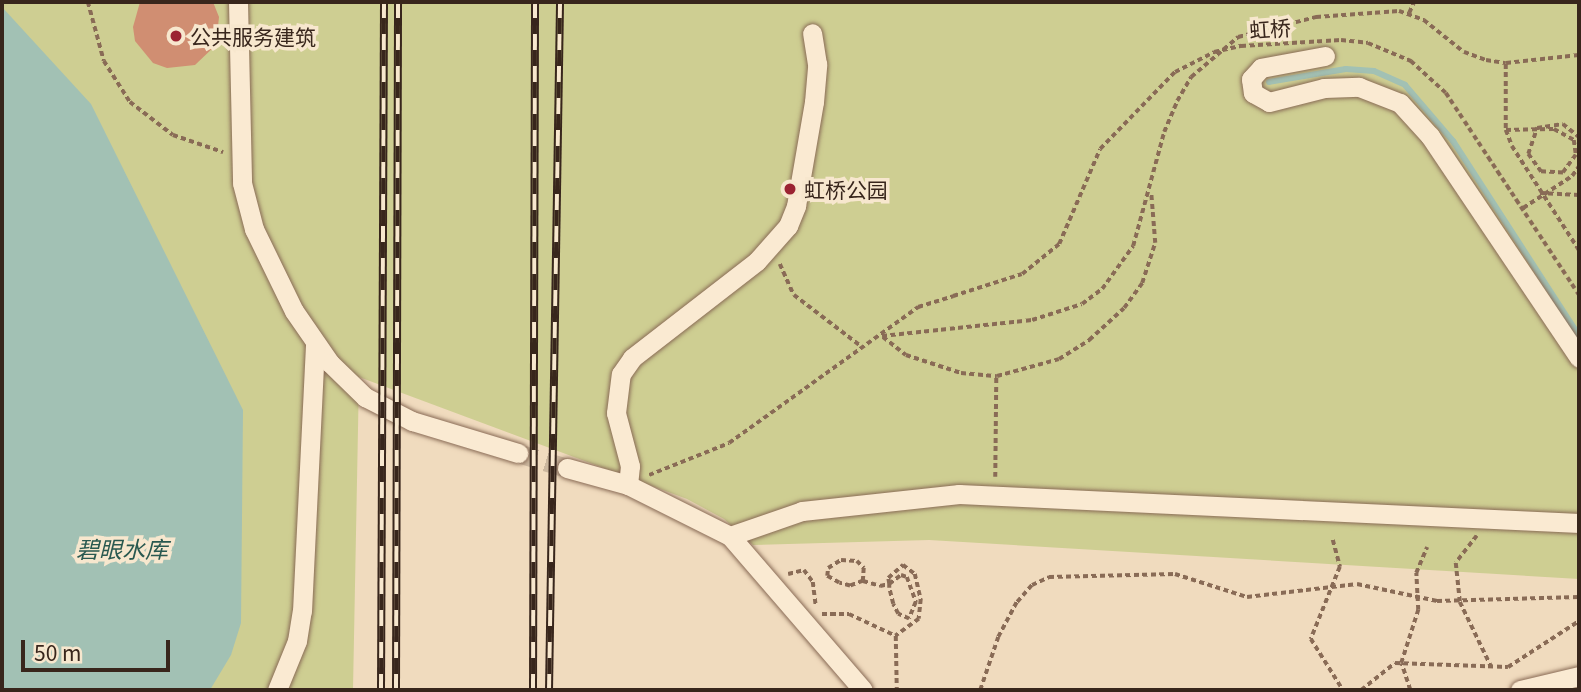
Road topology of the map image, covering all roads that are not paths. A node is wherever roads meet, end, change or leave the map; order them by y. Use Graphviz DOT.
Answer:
graph roads {
  1 [pos="238,2"];
  2 [pos="812,33"];
  3 [pos="1325,55"];
  4 [pos="315,343"];
  5 [pos="1579,358"];
  6 [pos="518,453"];
  7 [pos="567,468"];
  8 [pos="628,485"];
  9 [pos="1579,523"];
  10 [pos="730,536"];
  11 [pos="1579,676"];
  12 [pos="277,690"];
  13 [pos="863,690"];
  14 [pos="1520,690"];
  1 -- 4 [label="street"];
  2 -- 8 [label="street"];
  3 -- 5 [label="street"];
  4 -- 6 [label="street"];
  4 -- 12 [label="street"];
  7 -- 8 [label="street"];
  8 -- 10 [label="street"];
  9 -- 10 [label="street"];
  10 -- 13 [label="street"];
  11 -- 14 [label="street"];
}
